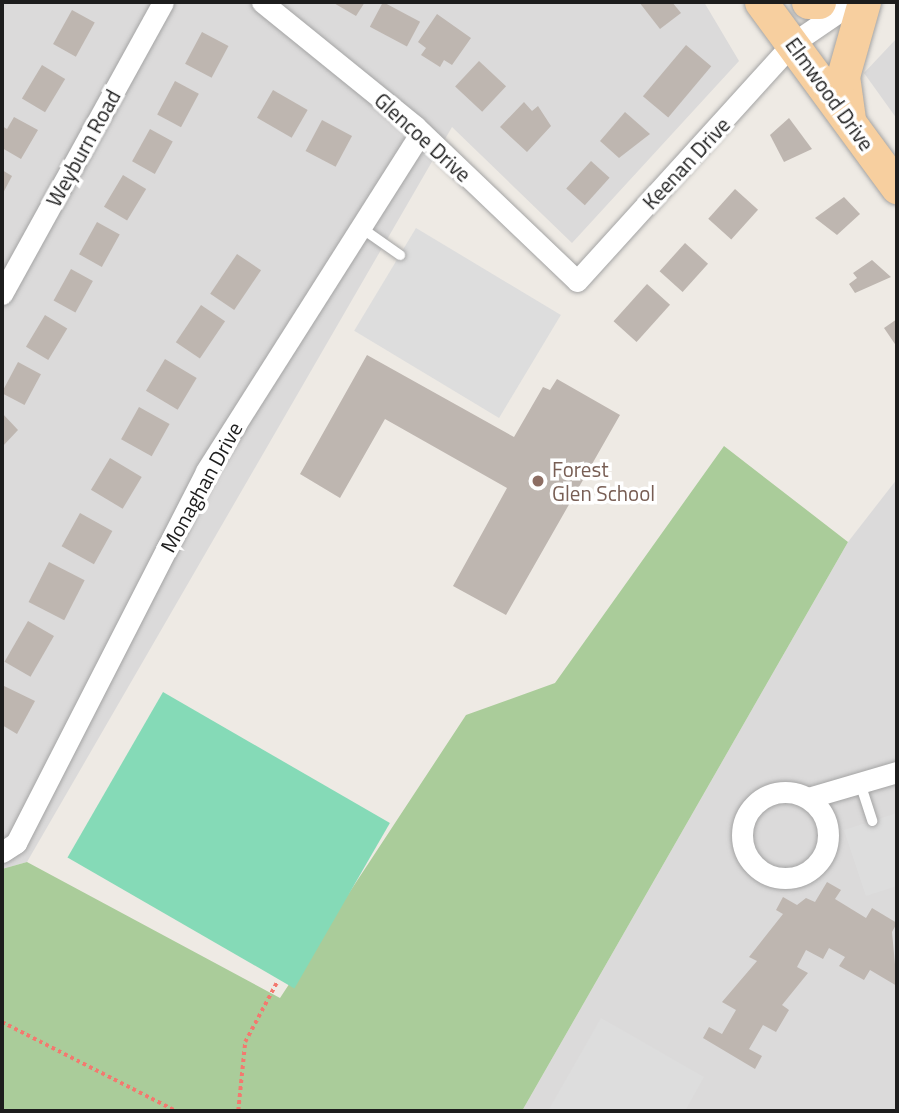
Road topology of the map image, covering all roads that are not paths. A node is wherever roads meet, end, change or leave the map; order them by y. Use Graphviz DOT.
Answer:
graph roads {
  1 [pos="163,2"];
  2 [pos="262,2"];
  3 [pos="761,2"];
  4 [pos="808,2"];
  5 [pos="819,2"];
  6 [pos="853,2"];
  7 [pos="864,2"];
  8 [pos="793,43"];
  9 [pos="850,121"];
  10 [pos="421,132"];
  11 [pos="897,187"];
  12 [pos="360,228"];
  13 [pos="400,255"];
  14 [pos="577,281"];
  15 [pos="2,295"];
  16 [pos="897,772"];
  17 [pos="860,783"];
  18 [pos="808,798"];
  19 [pos="872,821"];
  20 [pos="2,852"];
  1 -- 15 [label="street, Weyburn Road"];
  2 -- 10 [label="street, Glencoe Drive"];
  3 -- 8 [label="main road, Elmwood Drive"];
  4 -- 5 [label="main road"];
  6 -- 8 [label="street, Keenan Drive"];
  7 -- 9 [label="main road"];
  8 -- 9 [label="main road, Elmwood Drive"];
  8 -- 14 [label="street, Keenan Drive"];
  9 -- 11 [label="main road, Elmwood Drive"];
  10 -- 12 [label="street, Monaghan Drive"];
  10 -- 14 [label="street, Glencoe Drive"];
  12 -- 13 [label="lane"];
  12 -- 20 [label="street, Monaghan Drive"];
  16 -- 17 [label="street"];
  17 -- 18 [label="street"];
  17 -- 19 [label="lane"];
  18 -- 18 [label="street"];
}
